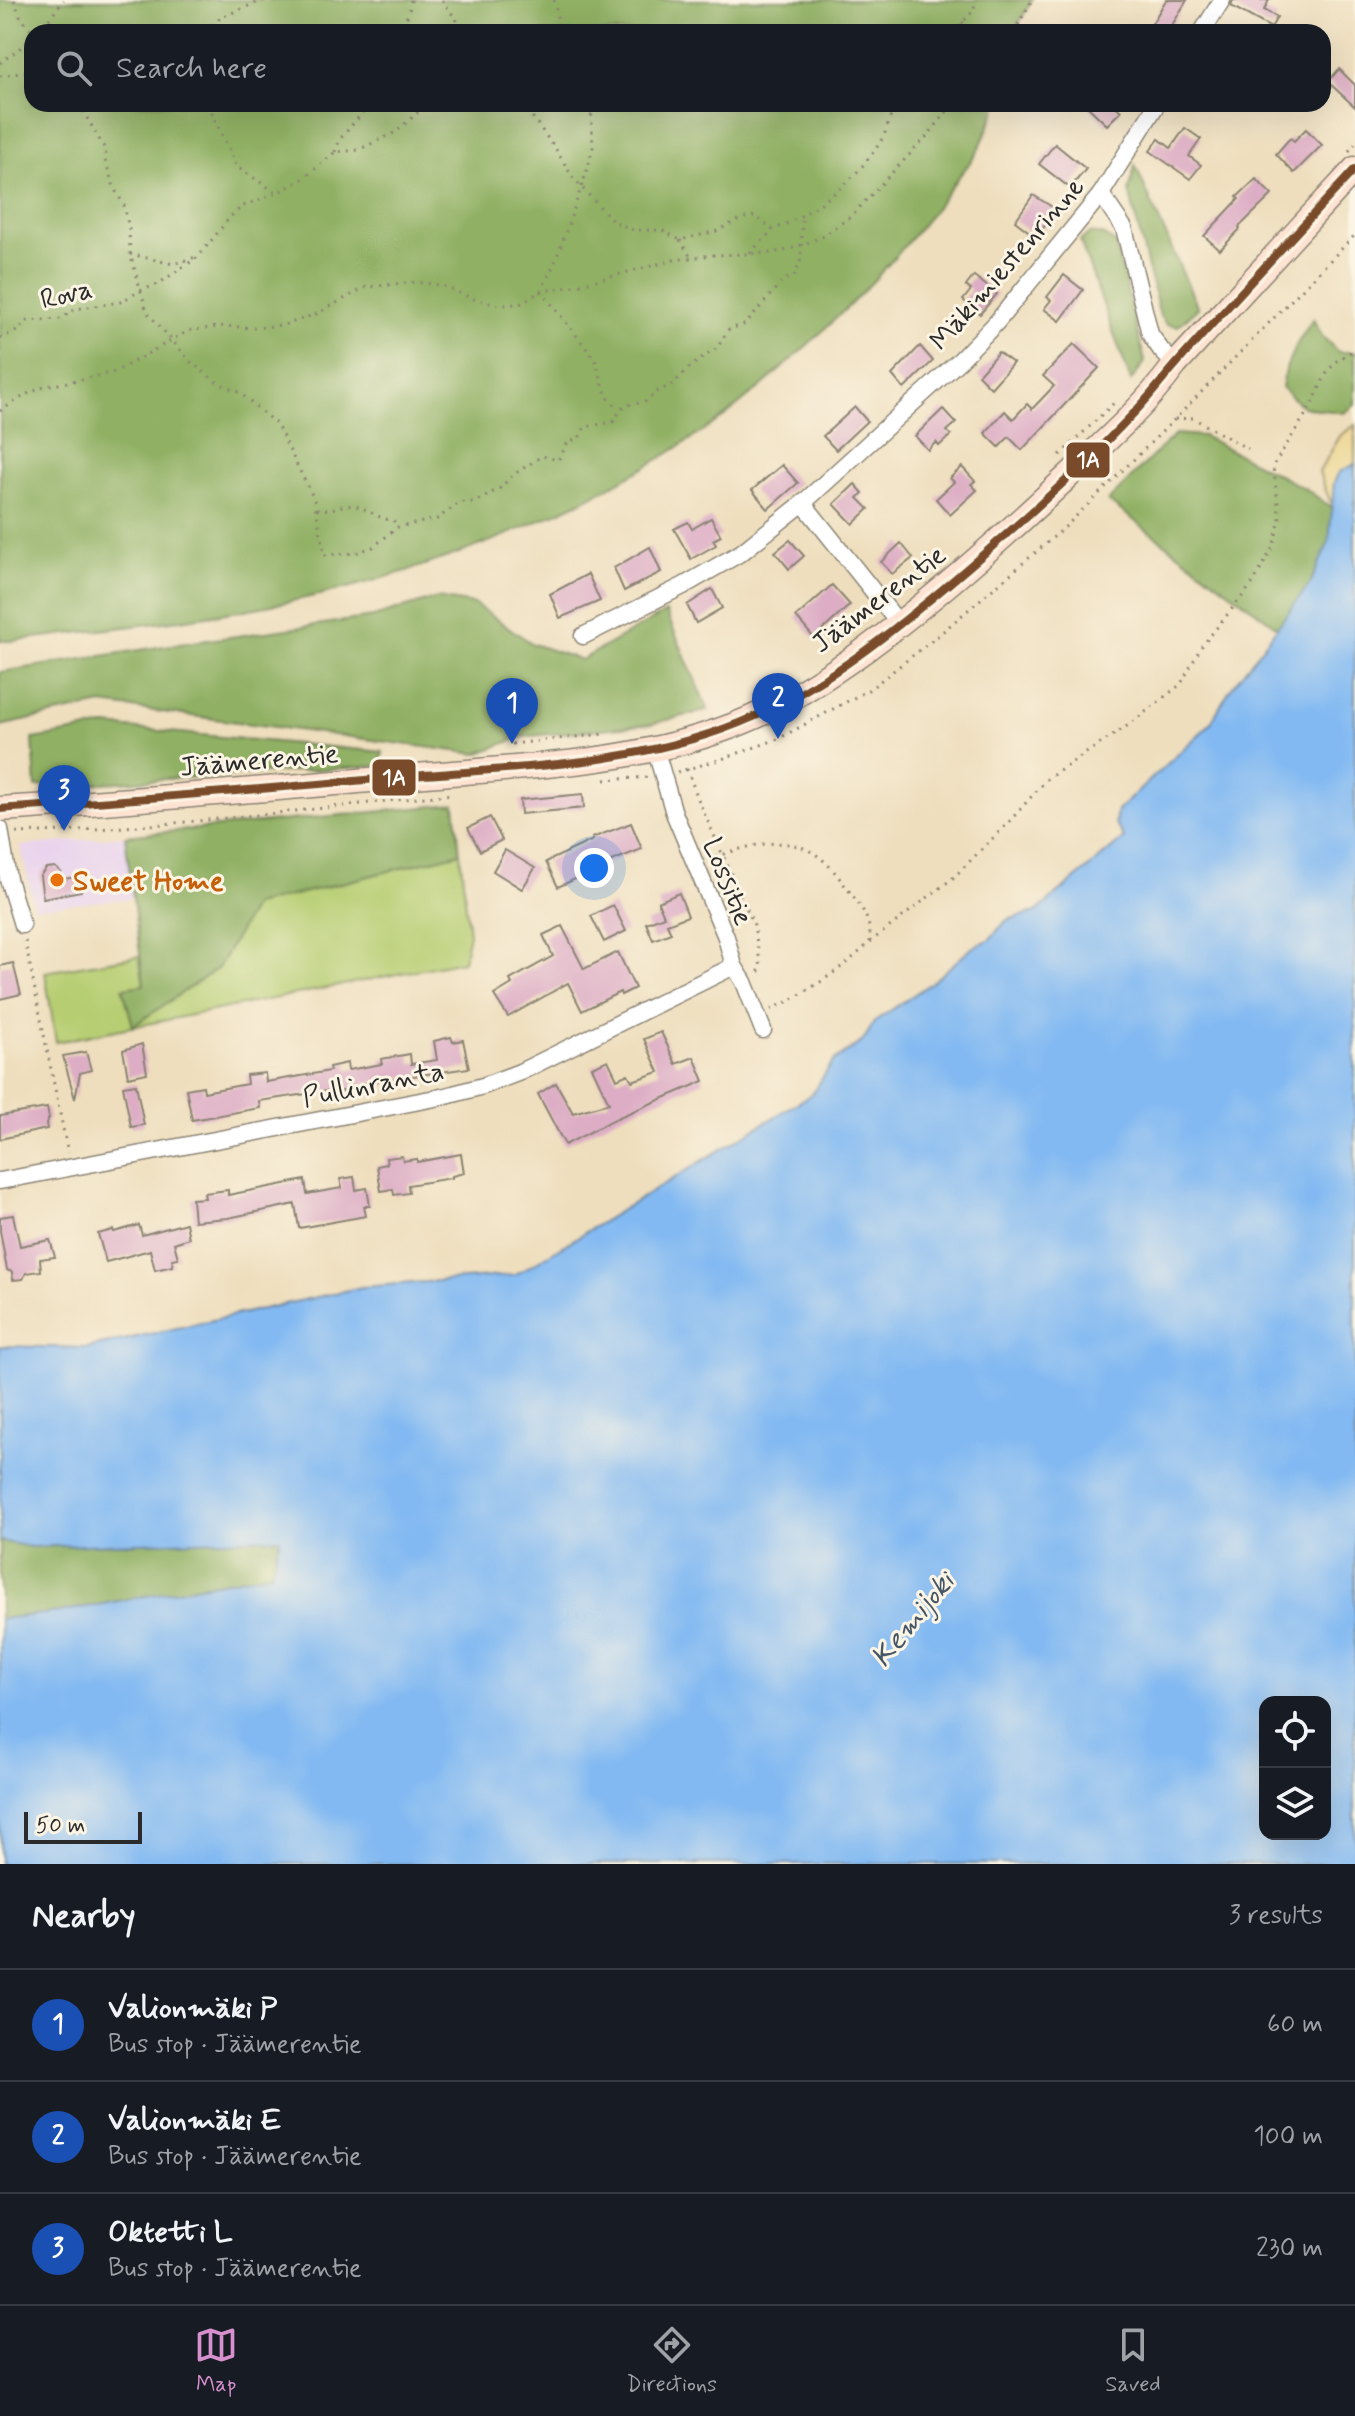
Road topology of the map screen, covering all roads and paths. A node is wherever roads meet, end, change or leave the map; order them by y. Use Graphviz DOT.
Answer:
graph roads {
  1 [pos="14,0"];
  2 [pos="64,0"];
  3 [pos="264,0"];
  4 [pos="411,0"];
  5 [pos="442,0"];
  6 [pos="554,0"];
  7 [pos="977,0"];
  8 [pos="1032,0"];
  9 [pos="1222,0"];
  10 [pos="557,21"];
  11 [pos="962,22"];
  12 [pos="26,24"];
  13 [pos="45,24"];
  14 [pos="214,24"];
  15 [pos="404,24"];
  16 [pos="459,24"];
  17 [pos="554,24"];
  18 [pos="558,24"];
  19 [pos="1018,24"];
  20 [pos="1207,24"];
  21 [pos="24,45"];
  22 [pos="0,63"];
  23 [pos="24,72"];
  24 [pos="0,76"];
  25 [pos="84,112"];
  26 [pos="212,112"];
  27 [pos="363,112"];
  28 [pos="418,112"];
  29 [pos="529,112"];
  30 [pos="591,112"];
  31 [pos="893,112"];
  32 [pos="947,112"];
  33 [pos="1152,112"];
  34 [pos="1355,144"];
  35 [pos="335,152"];
  36 [pos="1350,162"];
  37 [pos="581,189"];
  38 [pos="277,193"];
  39 [pos="1101,194"];
  40 [pos="802,217"];
  41 [pos="773,230"];
  42 [pos="680,240"];
  43 [pos="801,244"];
  44 [pos="130,254"];
  45 [pos="748,255"];
  46 [pos="198,257"];
  47 [pos="692,259"];
  48 [pos="142,290"];
  49 [pos="541,291"];
  50 [pos="0,338"];
  51 [pos="172,339"];
  52 [pos="1355,349"];
  53 [pos="1175,365"];
  54 [pos="1115,402"];
  55 [pos="1,408"];
  56 [pos="620,410"];
  57 [pos="1175,419"];
  58 [pos="1248,449"];
  59 [pos="1058,456"];
  60 [pos="803,503"];
  61 [pos="317,509"];
  62 [pos="398,527"];
  63 [pos="900,625"];
  64 [pos="583,636"];
  65 [pos="655,748"];
  66 [pos="687,769"];
  67 [pos="649,777"];
  68 [pos="601,780"];
  69 [pos="466,793"];
  70 [pos="0,809"];
  71 [pos="0,831"];
  72 [pos="723,854"];
  73 [pos="694,865"];
  74 [pos="22,925"];
  75 [pos="870,942"];
  76 [pos="734,966"];
  77 [pos="744,982"];
  78 [pos="761,1022"];
  79 [pos="71,1167"];
  80 [pos="0,1181"];
  1 -- 12 [label="path"];
  2 -- 13 [label="path"];
  3 -- 14 [label="path"];
  4 -- 15 [label="path"];
  5 -- 16 [label="path"];
  6 -- 10 [label="path"];
  7 -- 11 [label="path"];
  8 -- 19 [label="path"];
  9 -- 20 [label="street"];
  10 -- 17 [label="path"];
  10 -- 18 [label="path"];
  21 -- 22 [label="path"];
  23 -- 24 [label="path"];
  25 -- 44 [label="path"];
  26 -- 38 [label="path"];
  27 -- 35 [label="path"];
  28 -- 35 [label="path"];
  29 -- 37 [label="path"];
  30 -- 37 [label="path"];
  31 -- 40 [label="path"];
  32 -- 43 [label="path"];
  33 -- 39 [label="street, Mäkimiestenrinne"];
  34 -- 36 [label="path"];
  35 -- 38 [label="path, Rova"];
  36 -- 53 [label="main road, Jäämerentie"];
  37 -- 42 [label="path"];
  37 -- 49 [label="path"];
  38 -- 46 [label="path, Rova"];
  39 -- 53 [label="street"];
  39 -- 60 [label="street, Mäkimiestenrinne"];
  40 -- 41 [label="path"];
  40 -- 43 [label="path"];
  41 -- 42 [label="path"];
  41 -- 45 [label="path"];
  42 -- 47 [label="path"];
  43 -- 45 [label="path"];
  43 -- 56 [label="path"];
  44 -- 46 [label="path"];
  44 -- 48 [label="path"];
  45 -- 47 [label="path"];
  46 -- 48 [label="path, Rova"];
  47 -- 49 [label="path"];
  48 -- 50 [label="path, Rova"];
  48 -- 51 [label="path"];
  49 -- 51 [label="path"];
  49 -- 56 [label="path"];
  51 -- 55 [label="path"];
  51 -- 61 [label="path"];
  52 -- 75 [label="path"];
  53 -- 63 [label="main road, Jäämerentie"];
  54 -- 59 [label="path"];
  56 -- 62 [label="path"];
  57 -- 58 [label="path"];
  60 -- 63 [label="street"];
  60 -- 64 [label="street, Mäkimiestenrinne"];
  61 -- 62 [label="path"];
  61 -- 62 [label="path"];
  63 -- 65 [label="main road, Jäämerentie"];
  65 -- 70 [label="main road, Jäämerentie"];
  65 -- 73 [label="street, Lossitie"];
  66 -- 72 [label="path"];
  67 -- 68 [label="path"];
  69 -- 71 [label="path"];
  71 -- 74 [label="street"];
  72 -- 73 [label="path"];
  72 -- 75 [label="path"];
  72 -- 77 [label="path"];
  73 -- 76 [label="street, Lossitie"];
  74 -- 79 [label="path"];
  75 -- 78 [label="path"];
  76 -- 77 [label="street, Lossitie"];
  76 -- 79 [label="street, Pullinranta"];
  77 -- 78 [label="street, Lossitie"];
  79 -- 80 [label="street, Pullinranta"];
}
